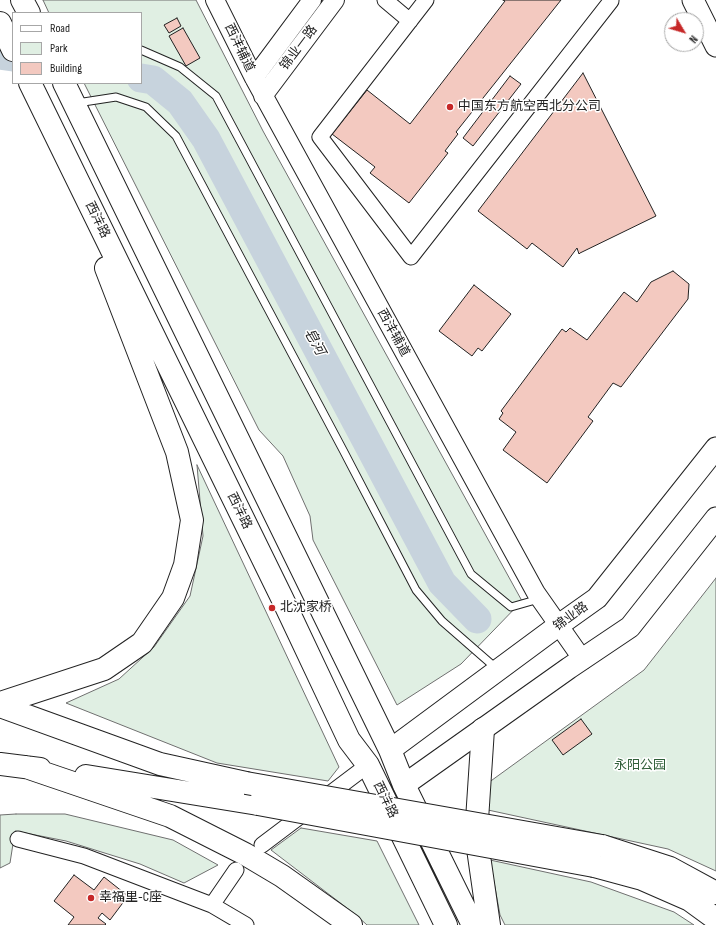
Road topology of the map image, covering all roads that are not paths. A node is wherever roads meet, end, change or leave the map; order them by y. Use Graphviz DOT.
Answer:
graph roads {
  1 [pos="22,0"];
  2 [pos="214,0"];
  3 [pos="312,0"];
  4 [pos="335,0"];
  5 [pos="385,0"];
  6 [pos="426,0"];
  7 [pos="611,0"];
  8 [pos="693,0"];
  9 [pos="28,12"];
  10 [pos="410,21"];
  11 [pos="0,23"];
  12 [pos="716,46"];
  13 [pos="12,48"];
  14 [pos="142,50"];
  15 [pos="254,78"];
  16 [pos="64,84"];
  17 [pos="32,89"];
  18 [pos="263,96"];
  19 [pos="74,104"];
  20 [pos="53,130"];
  21 [pos="716,448"];
  22 [pos="716,518"];
  23 [pos="540,598"];
  24 [pos="559,625"];
  25 [pos="583,660"];
  26 [pos="498,670"];
  27 [pos="0,704"];
  28 [pos="482,729"];
  29 [pos="390,750"];
  30 [pos="0,764"];
  31 [pos="368,765"];
  32 [pos="26,767"];
  33 [pos="404,785"];
  34 [pos="18,839"];
  35 [pos="262,845"];
  36 [pos="236,870"];
  37 [pos="716,892"];
  38 [pos="212,905"];
  39 [pos="716,919"];
  40 [pos="246,925"];
  41 [pos="351,925"];
  42 [pos="446,925"];
  43 [pos="473,925"];
  44 [pos="489,925"];
  1 -- 9 [label="highway"];
  2 -- 15 [label="street, 西沣辅道"];
  3 -- 15 [label="street, 锦业一路"];
  4 -- 18 [label="street, 锦业一路"];
  5 -- 10 [label="street"];
  6 -- 10 [label="street"];
  7 -- 10 [label="street"];
  8 -- 12 [label="main road"];
  11 -- 13 [label="highway"];
  14 -- 23 [label="lane"];
  15 -- 18 [label="street, 西沣辅道"];
  16 -- 19 [label="highway, 西沣路"];
  17 -- 20 [label="highway, 西沣路"];
  18 -- 23 [label="street, 西沣辅道"];
  19 -- 26 [label="lane"];
  19 -- 29 [label="highway, 西沣路"];
  20 -- 27 [label="highway"];
  20 -- 31 [label="highway, 西沣路"];
  21 -- 24 [label="main road, 锦业路"];
  22 -- 25 [label="main road"];
  23 -- 24 [label="street, 西沣辅道"];
  24 -- 25 [label="street, 西沣辅道"];
  24 -- 26 [label="main road, 锦业路"];
  25 -- 28 [label="main road"];
  26 -- 29 [label="main road, 锦业路"];
  27 -- 37 [label="highway, bridge"];
  28 -- 33 [label="main road"];
  28 -- 44 [label="highway"];
  29 -- 33 [label="highway, 西沣路"];
  30 -- 32 [label="highway"];
  31 -- 35 [label="street"];
  31 -- 42 [label="highway, 西沣路"];
  32 -- 39 [label="highway, bridge"];
  32 -- 41 [label="highway"];
  33 -- 43 [label="highway, 西沣路"];
  34 -- 38 [label="street"];
  36 -- 38 [label="street"];
  38 -- 40 [label="street"];
}
